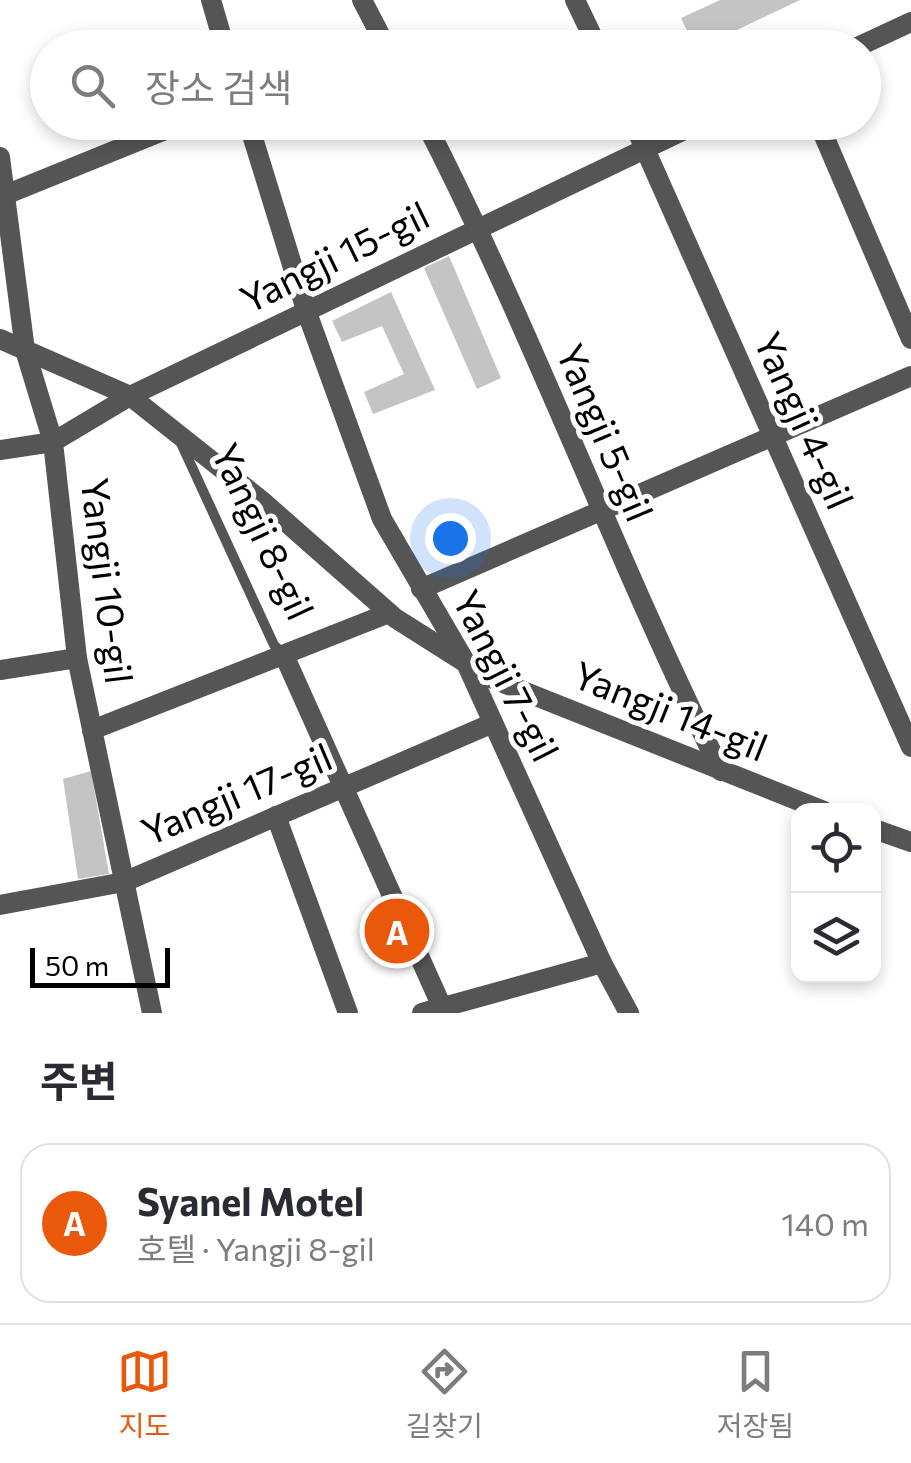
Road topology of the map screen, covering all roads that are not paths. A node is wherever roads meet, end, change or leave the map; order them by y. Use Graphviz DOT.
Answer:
graph roads {
  1 [pos="211,0"];
  2 [pos="362,0"];
  3 [pos="575,0"];
  4 [pos="911,22"];
  5 [pos="220,30"];
  6 [pos="378,30"];
  7 [pos="589,30"];
  8 [pos="881,36"];
  9 [pos="142,140"];
  10 [pos="254,140"];
  11 [pos="434,140"];
  12 [pos="642,140"];
  13 [pos="666,140"];
  14 [pos="826,140"];
  15 [pos="646,150"];
  16 [pos="0,157"];
  17 [pos="4,197"];
  18 [pos="478,229"];
  19 [pos="306,310"];
  20 [pos="911,338"];
  21 [pos="0,339"];
  22 [pos="26,350"];
  23 [pos="911,376"];
  24 [pos="130,396"];
  25 [pos="770,434"];
  26 [pos="178,437"];
  27 [pos="53,442"];
  28 [pos="0,450"];
  29 [pos="600,514"];
  30 [pos="421,589"];
  31 [pos="389,613"];
  32 [pos="284,655"];
  33 [pos="77,658"];
  34 [pos="466,663"];
  35 [pos="0,670"];
  36 [pos="493,723"];
  37 [pos="92,730"];
  38 [pos="911,747"];
  39 [pos="721,771"];
  40 [pos="346,786"];
  41 [pos="806,803"];
  42 [pos="276,816"];
  43 [pos="881,831"];
  44 [pos="911,842"];
  45 [pos="124,882"];
  46 [pos="0,905"];
  47 [pos="602,963"];
  48 [pos="432,1010"];
  49 [pos="152,1013"];
  50 [pos="348,1013"];
  51 [pos="630,1013"];
  1 -- 5 [label="street"];
  2 -- 6 [label="street"];
  3 -- 7 [label="street"];
  4 -- 8 [label="street"];
  9 -- 17 [label="street"];
  10 -- 19 [label="street, Yangji 7-gil"];
  11 -- 18 [label="street, Yangji 5-gil"];
  12 -- 15 [label="street, Yangji 4-gil"];
  13 -- 15 [label="street, Yangji 15-gil"];
  14 -- 20 [label="street"];
  15 -- 18 [label="street, Yangji 15-gil"];
  15 -- 25 [label="street, Yangji 4-gil"];
  16 -- 17 [label="street, Yangji 10-gil"];
  17 -- 22 [label="street, Yangji 10-gil"];
  18 -- 19 [label="street, Yangji 15-gil"];
  18 -- 29 [label="street, Yangji 5-gil"];
  19 -- 24 [label="street, Yangji 15-gil"];
  19 -- 30 [label="street, Yangji 7-gil"];
  21 -- 22 [label="street, Yangji 14-gil"];
  22 -- 24 [label="street, Yangji 14-gil"];
  22 -- 27 [label="street, Yangji 10-gil"];
  23 -- 25 [label="street"];
  24 -- 26 [label="street, Yangji 14-gil"];
  24 -- 27 [label="street, Yangji 15-gil"];
  25 -- 29 [label="street"];
  25 -- 38 [label="street, Yangji 4-gil"];
  26 -- 31 [label="street, Yangji 14-gil"];
  26 -- 32 [label="lane, Yangji 8-gil"];
  27 -- 28 [label="street, Yangji 15-gil"];
  27 -- 33 [label="street, Yangji 10-gil"];
  29 -- 30 [label="street"];
  29 -- 39 [label="street, Yangji 5-gil"];
  30 -- 34 [label="street, Yangji 7-gil"];
  31 -- 32 [label="street"];
  31 -- 34 [label="street, Yangji 14-gil"];
  32 -- 37 [label="street, Yangji 8-gil"];
  32 -- 40 [label="street, Yangji 8-gil"];
  33 -- 35 [label="street"];
  33 -- 37 [label="street, Yangji 10-gil"];
  34 -- 36 [label="street, Yangji 7-gil"];
  34 -- 39 [label="street, Yangji 14-gil"];
  36 -- 40 [label="street, Yangji 17-gil"];
  36 -- 47 [label="street, Yangji 7-gil"];
  37 -- 45 [label="street, Yangji 10-gil"];
  39 -- 41 [label="street, Yangji 14-gil"];
  40 -- 42 [label="street, Yangji 17-gil"];
  40 -- 48 [label="street, Yangji 8-gil"];
  42 -- 45 [label="street, Yangji 17-gil"];
  42 -- 50 [label="street"];
  43 -- 44 [label="street"];
  45 -- 46 [label="street, Yangji 17-gil"];
  45 -- 49 [label="street, Yangji 10-gil"];
  47 -- 48 [label="street"];
  47 -- 51 [label="street, Yangji 7-gil"];
}
